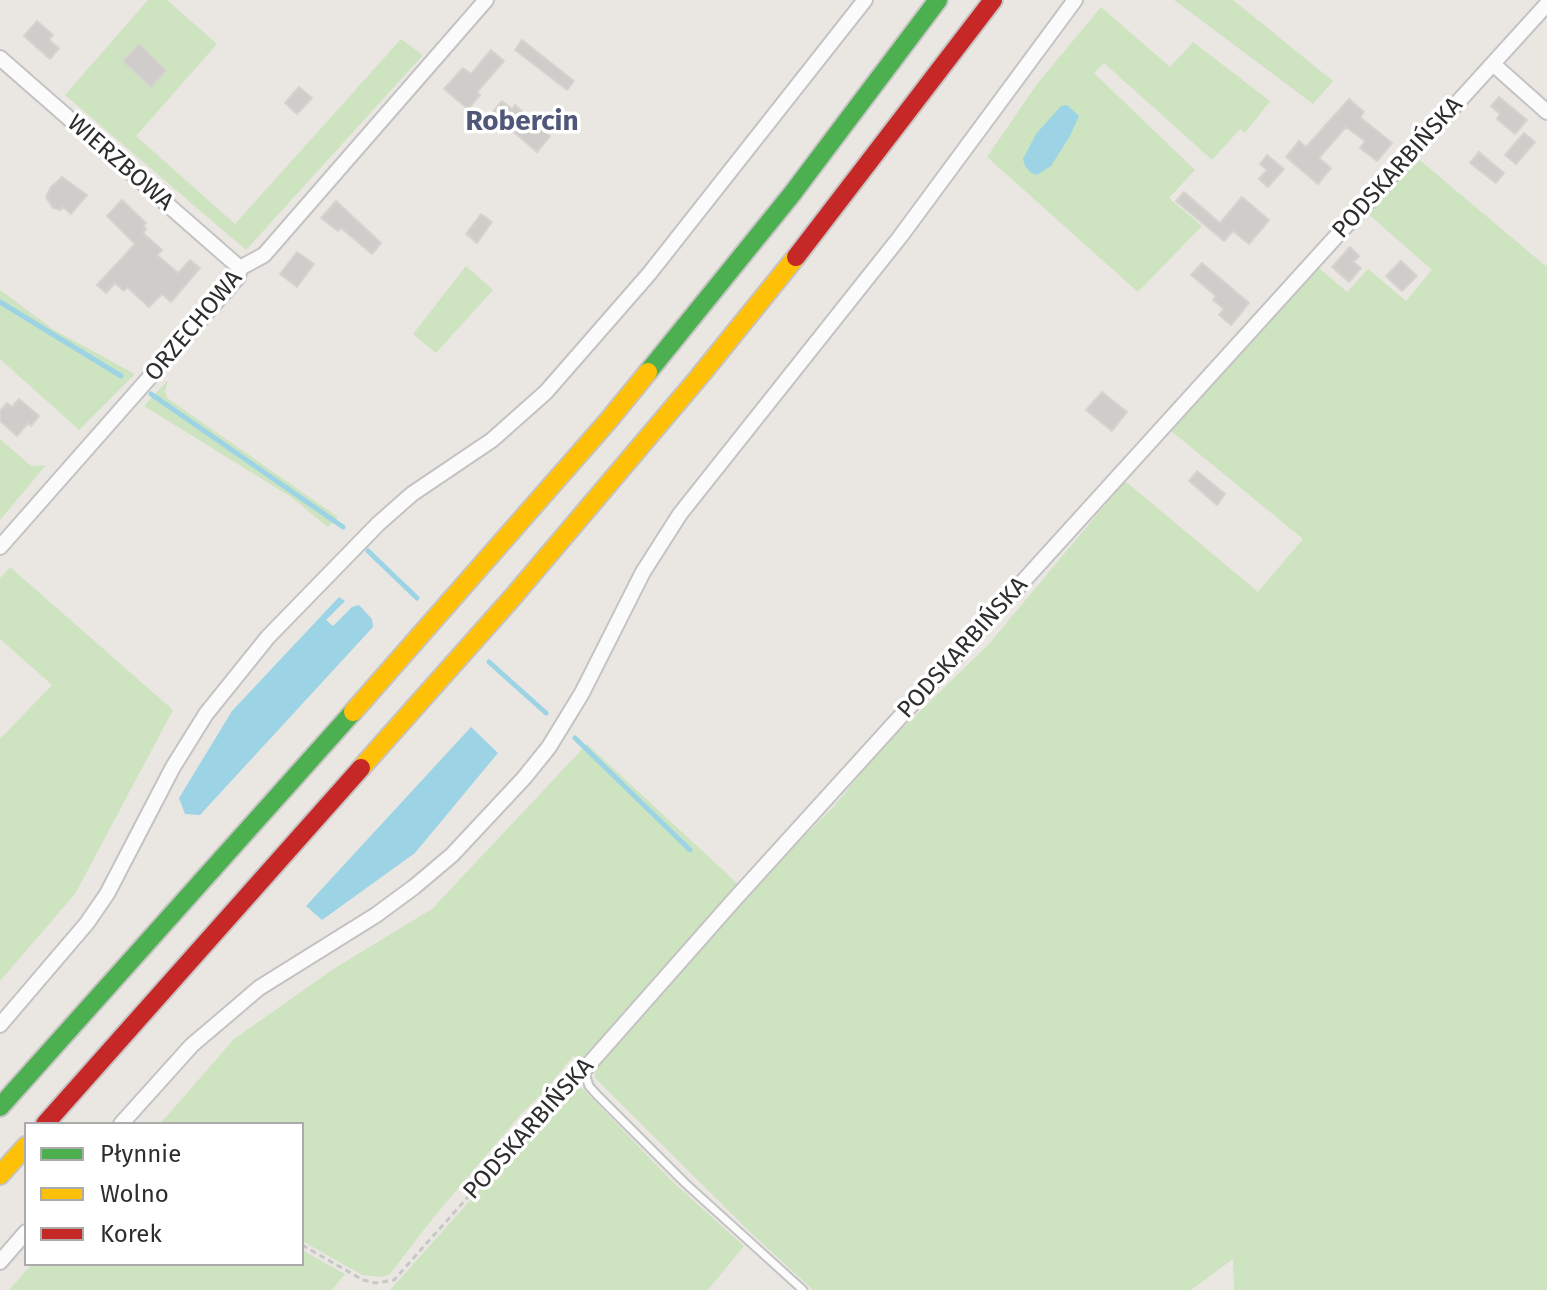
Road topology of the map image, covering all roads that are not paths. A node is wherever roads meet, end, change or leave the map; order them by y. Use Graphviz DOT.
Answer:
graph roads {
  1 [pos="486,0"];
  2 [pos="865,0"];
  3 [pos="938,0"];
  4 [pos="993,0"];
  5 [pos="1075,0"];
  6 [pos="1547,4"];
  7 [pos="0,58"];
  8 [pos="1493,64"];
  9 [pos="1547,112"];
  10 [pos="240,268"];
  11 [pos="0,547"];
  12 [pos="0,1025"];
  13 [pos="584,1070"];
  14 [pos="0,1107"];
  15 [pos="47,1122"];
  16 [pos="123,1122"];
  17 [pos="24,1148"];
  18 [pos="0,1175"];
  19 [pos="24,1234"];
  20 [pos="0,1262"];
  21 [pos="803,1290"];
  1 -- 10 [label="street, ORZECHOWA"];
  2 -- 12 [label="street"];
  3 -- 14 [label="highway"];
  4 -- 15 [label="highway"];
  5 -- 16 [label="street"];
  6 -- 8 [label="street, PODSKARBIŃSKA"];
  7 -- 10 [label="street, WIERZBOWA"];
  8 -- 9 [label="street"];
  8 -- 13 [label="street, PODSKARBIŃSKA"];
  10 -- 11 [label="street, ORZECHOWA"];
  13 -- 21 [label="lane"];
  17 -- 18 [label="highway"];
  19 -- 20 [label="street"];
}
